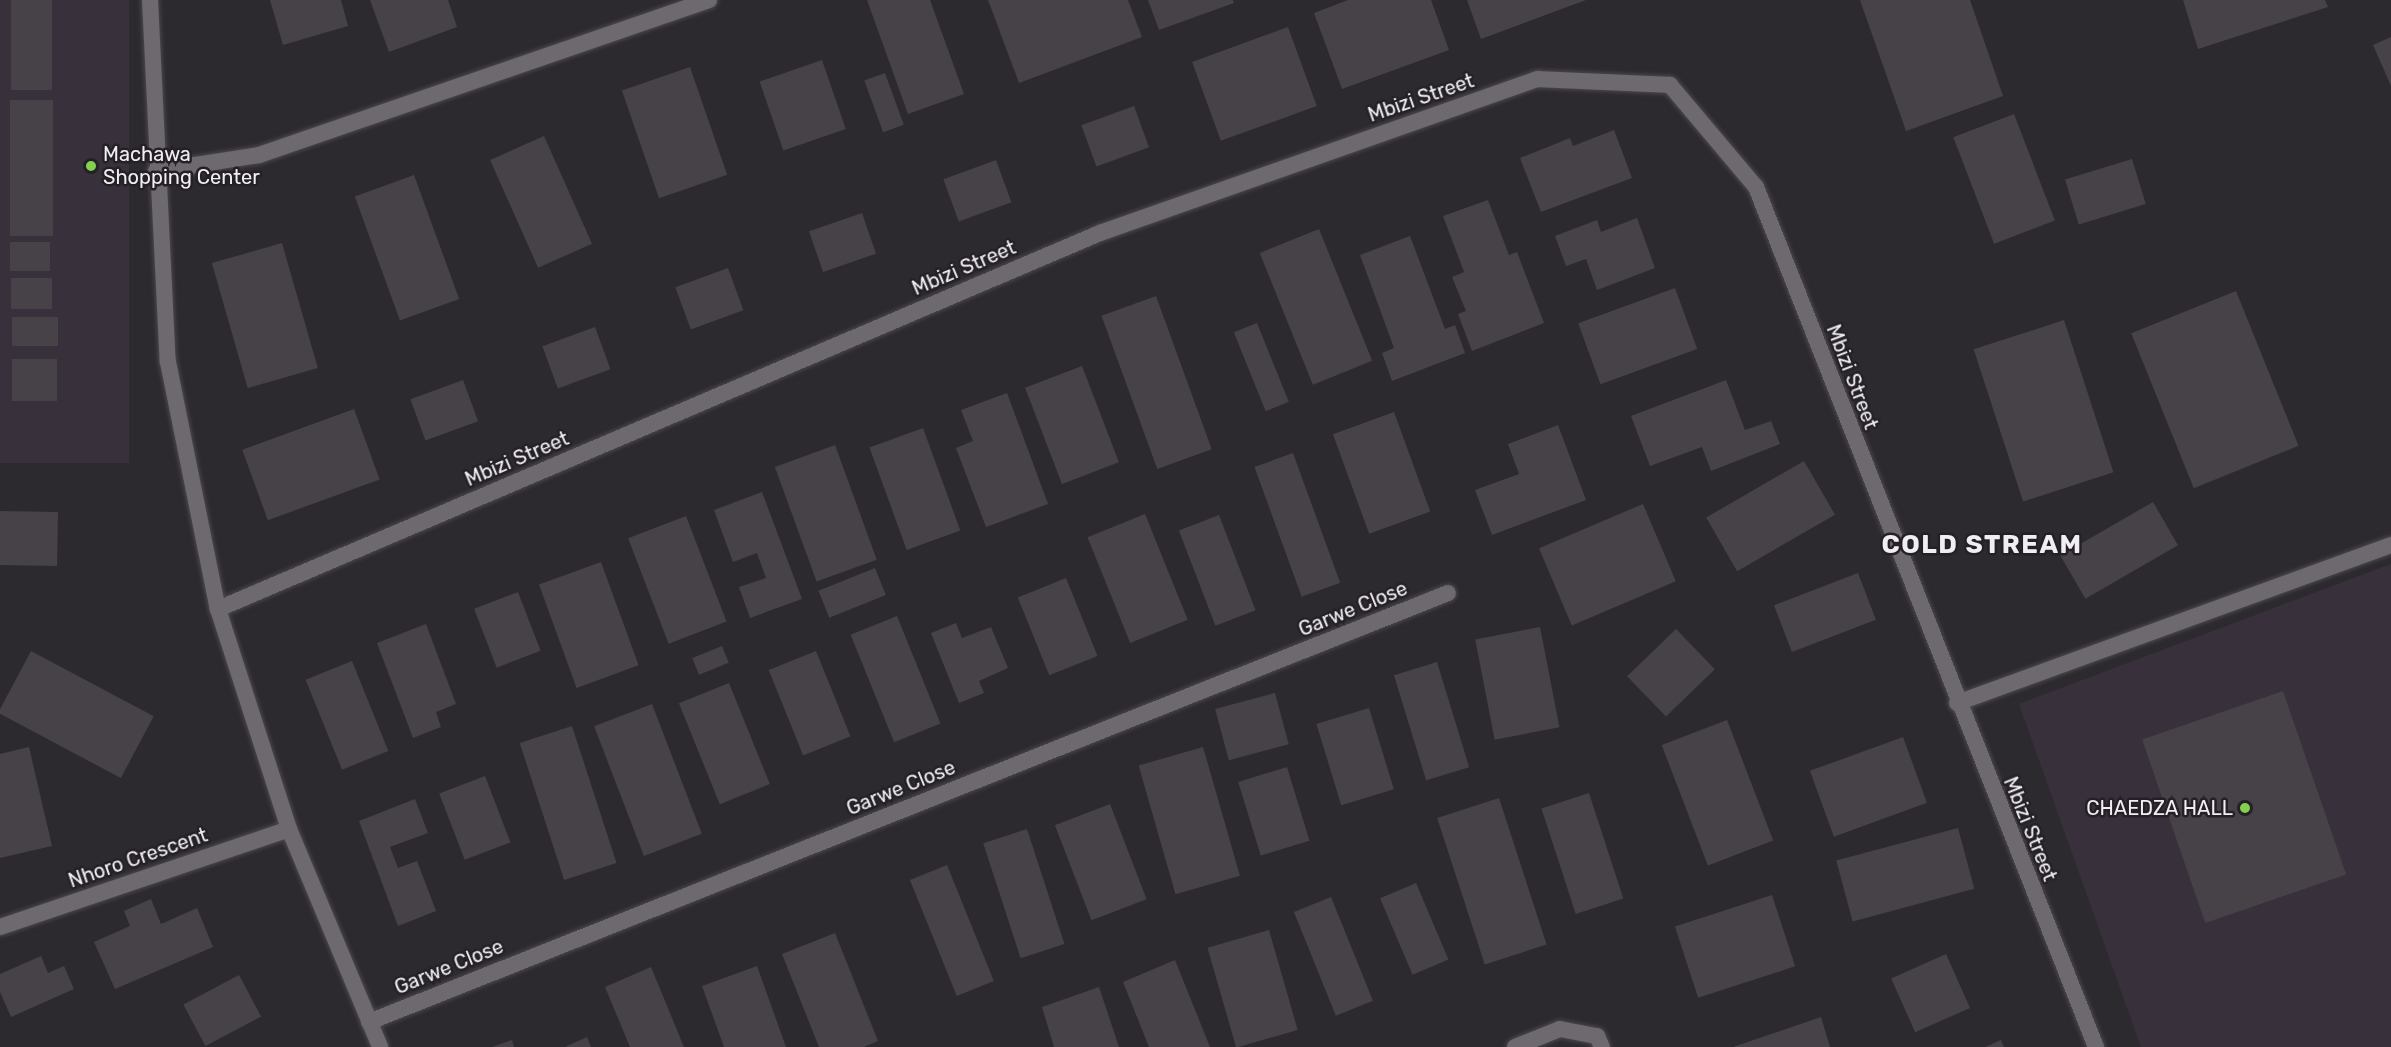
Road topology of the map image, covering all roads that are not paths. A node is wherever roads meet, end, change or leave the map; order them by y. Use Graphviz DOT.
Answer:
graph roads {
  1 [pos="150,0"];
  2 [pos="709,0"];
  3 [pos="156,171"];
  4 [pos="2391,545"];
  5 [pos="1448,593"];
  6 [pos="218,609"];
  7 [pos="1957,703"];
  8 [pos="289,829"];
  9 [pos="0,927"];
  10 [pos="369,1022"];
  11 [pos="380,1047"];
  12 [pos="1515,1047"];
  13 [pos="1602,1047"];
  14 [pos="2096,1047"];
  1 -- 3 [label="street"];
  2 -- 3 [label="street"];
  3 -- 6 [label="street"];
  4 -- 7 [label="street"];
  5 -- 10 [label="street, Garwe Close"];
  6 -- 7 [label="street, Mbizi Street"];
  6 -- 8 [label="street"];
  7 -- 14 [label="street, Mbizi Street"];
  8 -- 9 [label="street, Nhoro Crescent"];
  8 -- 10 [label="street"];
  10 -- 11 [label="street"];
  12 -- 13 [label="street"];
}
